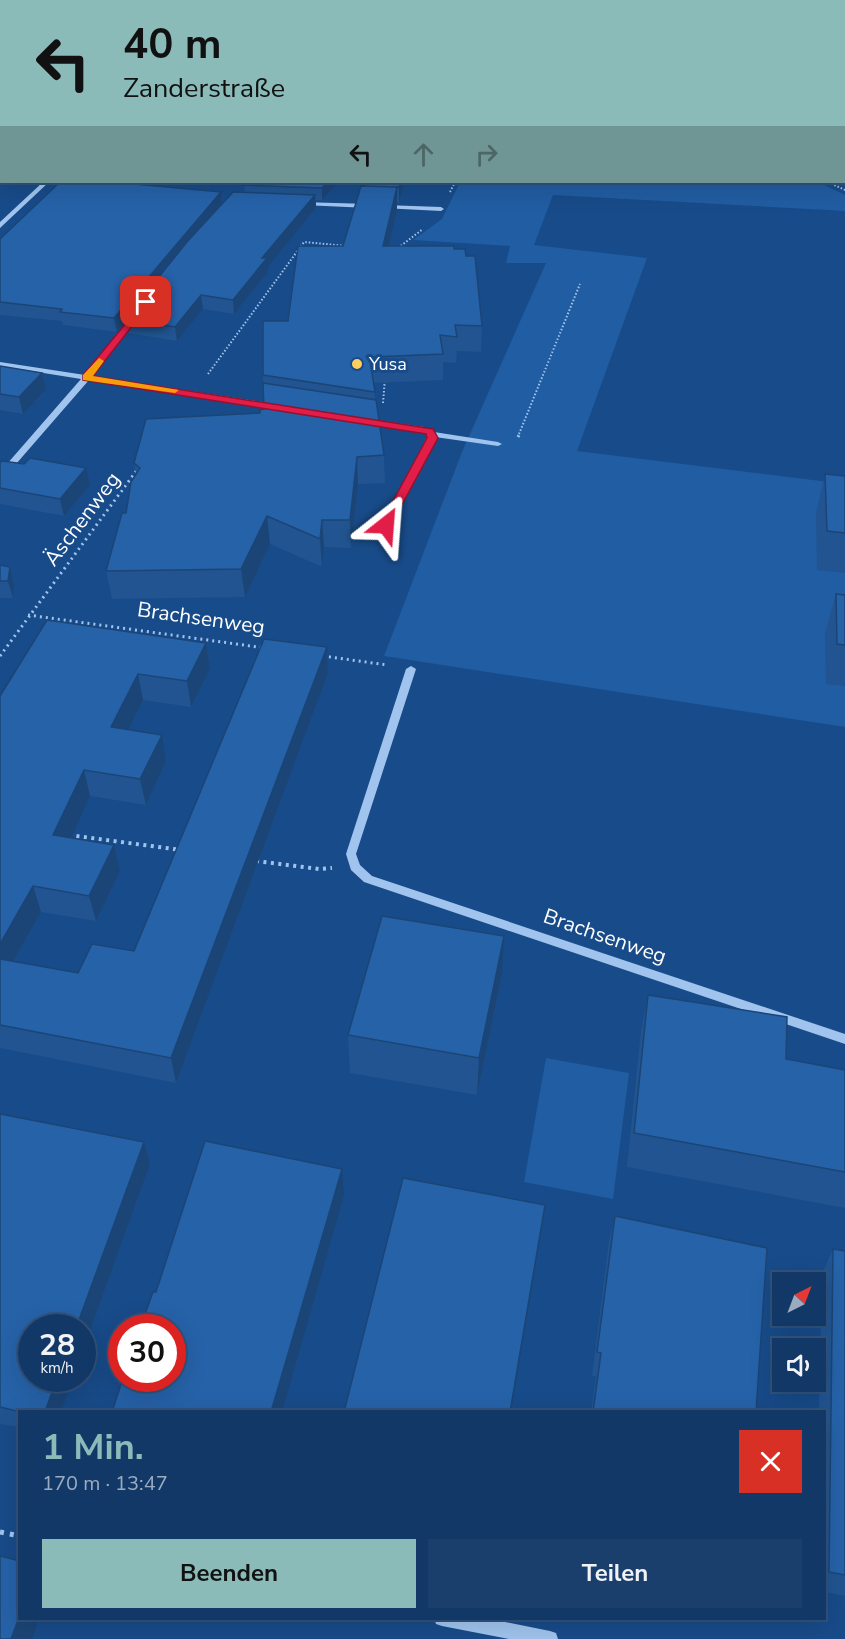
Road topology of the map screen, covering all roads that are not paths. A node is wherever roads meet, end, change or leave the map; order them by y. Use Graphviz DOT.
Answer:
graph roads {
  1 [pos="45,183"];
  2 [pos="290,203"];
  3 [pos="441,209"];
  4 [pos="0,226"];
  5 [pos="143,305"];
  6 [pos="0,364"];
  7 [pos="86,378"];
  8 [pos="286,408"];
  9 [pos="355,418"];
  10 [pos="432,434"];
  11 [pos="498,444"];
  12 [pos="0,477"];
  13 [pos="386,525"];
  14 [pos="411,669"];
  15 [pos="845,1039"];
  16 [pos="452,1620"];
  17 [pos="549,1639"];
  1 -- 4 [label="street"];
  2 -- 3 [label="street"];
  5 -- 7 [label="street"];
  6 -- 7 [label="street"];
  7 -- 8 [label="street"];
  7 -- 12 [label="street"];
  9 -- 10 [label="street"];
  10 -- 11 [label="street"];
  10 -- 13 [label="street"];
  14 -- 15 [label="street, Brachsenweg"];
  16 -- 17 [label="street"];
}
